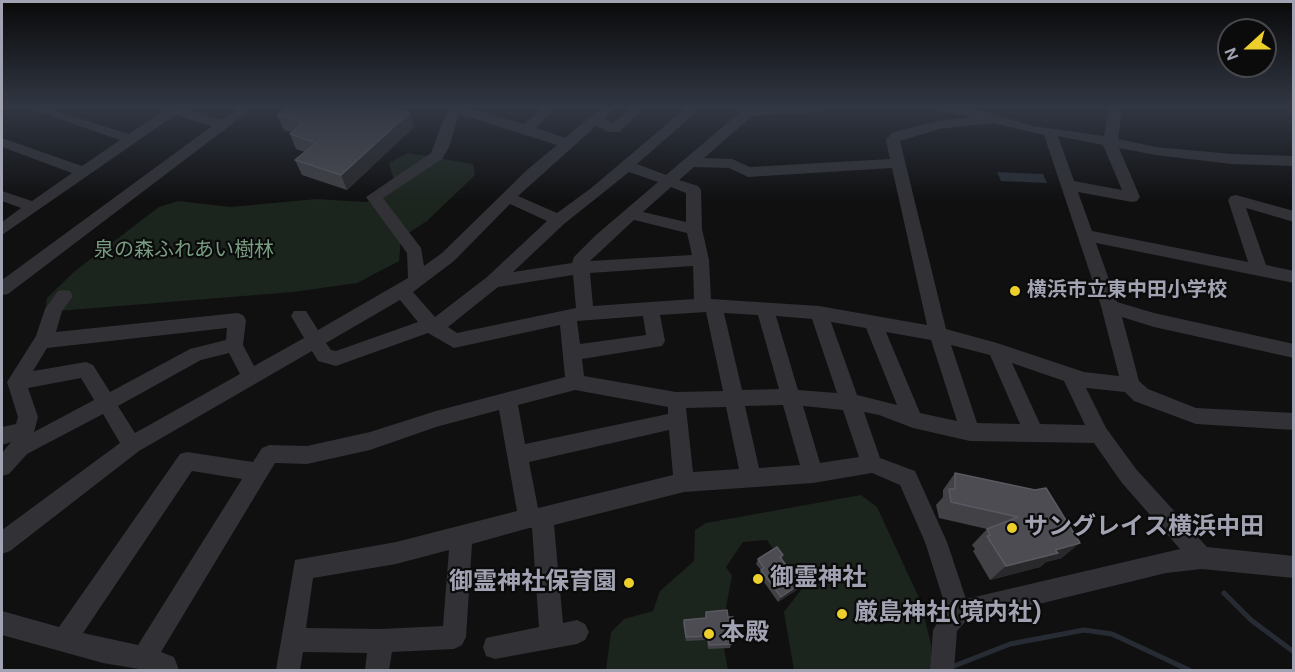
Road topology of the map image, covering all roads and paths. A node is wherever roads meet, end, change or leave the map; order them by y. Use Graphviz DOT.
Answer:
graph roads {
  1 [pos="131,139"];
  2 [pos="203,139"];
  3 [pos="444,139"];
  4 [pos="555,139"];
  5 [pos="570,139"];
  6 [pos="656,139"];
  7 [pos="714,139"];
  8 [pos="894,139"];
  9 [pos="1052,139"];
  10 [pos="1091,139"];
  11 [pos="1111,139"];
  12 [pos="2,142"];
  13 [pos="565,143"];
  14 [pos="1110,144"];
  15 [pos="1293,161"];
  16 [pos="692,162"];
  17 [pos="898,163"];
  18 [pos="625,165"];
  19 [pos="84,172"];
  20 [pos="670,182"];
  21 [pos="1068,185"];
  22 [pos="2,196"];
  23 [pos="507,197"];
  24 [pos="33,207"];
  25 [pos="631,214"];
  26 [pos="1293,217"];
  27 [pos="558,220"];
  28 [pos="2,229"];
  29 [pos="694,229"];
  30 [pos="1085,235"];
  31 [pos="701,260"];
  32 [pos="579,268"];
  33 [pos="1260,272"];
  34 [pos="1293,277"];
  35 [pos="493,281"];
  36 [pos="409,286"];
  37 [pos="2,289"];
  38 [pos="64,296"];
  39 [pos="708,306"];
  40 [pos="1110,306"];
  41 [pos="650,307"];
  42 [pos="765,309"];
  43 [pos="819,313"];
  44 [pos="576,314"];
  45 [pos="300,316"];
  46 [pos="873,323"];
  47 [pos="433,326"];
  48 [pos="939,334"];
  49 [pos="42,341"];
  50 [pos="315,341"];
  51 [pos="234,345"];
  52 [pos="997,350"];
  53 [pos="1293,351"];
  54 [pos="572,353"];
  55 [pos="1070,374"];
  56 [pos="250,376"];
  57 [pos="16,382"];
  58 [pos="575,382"];
  59 [pos="1130,385"];
  60 [pos="790,397"];
  61 [pos="507,400"];
  62 [pos="733,400"];
  63 [pos="851,402"];
  64 [pos="106,403"];
  65 [pos="677,410"];
  66 [pos="913,420"];
  67 [pos="1293,422"];
  68 [pos="970,432"];
  69 [pos="1099,434"];
  70 [pos="1035,435"];
  71 [pos="2,436"];
  72 [pos="23,439"];
  73 [pos="132,445"];
  74 [pos="518,455"];
  75 [pos="872,464"];
  76 [pos="2,467"];
  77 [pos="256,472"];
  78 [pos="813,474"];
  79 [pos="751,477"];
  80 [pos="684,482"];
  81 [pos="535,518"];
  82 [pos="461,538"];
  83 [pos="2,543"];
  84 [pos="1202,558"];
  85 [pos="1293,567"];
  86 [pos="959,612"];
  87 [pos="2,623"];
  88 [pos="577,632"];
  89 [pos="552,636"];
  90 [pos="64,640"];
  91 [pos="292,640"];
  92 [pos="381,641"];
  93 [pos="495,647"];
  94 [pos="144,658"];
  95 [pos="167,670"];
  96 [pos="288,670"];
  97 [pos="376,670"];
  98 [pos="942,670"];
  1 -- 19 [label="street"];
  2 -- 37 [label="street"];
  3 -- 36 [label="street"];
  4 -- 13 [label="street"];
  5 -- 13 [label="street"];
  6 -- 18 [label="street"];
  7 -- 16 [label="street"];
  8 -- 17 [label="street"];
  9 -- 21 [label="street"];
  10 -- 14 [label="street"];
  11 -- 14 [label="street"];
  12 -- 19 [label="street"];
  13 -- 23 [label="street"];
  14 -- 15 [label="street"];
  14 -- 21 [label="street"];
  16 -- 17 [label="street"];
  16 -- 20 [label="street"];
  17 -- 48 [label="street"];
  18 -- 20 [label="street"];
  18 -- 27 [label="street"];
  19 -- 24 [label="street"];
  20 -- 25 [label="street"];
  20 -- 29 [label="street"];
  21 -- 30 [label="street"];
  22 -- 24 [label="street"];
  23 -- 27 [label="street"];
  23 -- 36 [label="street"];
  24 -- 28 [label="street"];
  25 -- 29 [label="street"];
  25 -- 32 [label="street"];
  26 -- 33 [label="street"];
  27 -- 35 [label="street"];
  29 -- 31 [label="street"];
  30 -- 33 [label="street"];
  30 -- 40 [label="street"];
  31 -- 32 [label="street"];
  31 -- 39 [label="street"];
  32 -- 35 [label="street"];
  32 -- 44 [label="street"];
  33 -- 34 [label="street"];
  35 -- 47 [label="street"];
  36 -- 47 [label="street"];
  36 -- 50 [label="street"];
  38 -- 49 [label="street"];
  39 -- 41 [label="street"];
  39 -- 42 [label="street"];
  39 -- 62 [label="street"];
  40 -- 53 [label="street"];
  40 -- 59 [label="street"];
  41 -- 44 [label="street"];
  41 -- 54 [label="street"];
  42 -- 43 [label="street"];
  42 -- 60 [label="street"];
  43 -- 46 [label="street"];
  43 -- 63 [label="street"];
  44 -- 47 [label="street"];
  44 -- 54 [label="street"];
  45 -- 50 [label="street"];
  46 -- 48 [label="street"];
  46 -- 66 [label="street"];
  47 -- 50 [label="street"];
  48 -- 52 [label="street"];
  48 -- 68 [label="street"];
  49 -- 51 [label="street"];
  49 -- 57 [label="street"];
  50 -- 56 [label="street"];
  51 -- 56 [label="street"];
  51 -- 64 [label="street"];
  52 -- 55 [label="street"];
  52 -- 70 [label="street"];
  54 -- 58 [label="street"];
  55 -- 59 [label="street"];
  55 -- 69 [label="street"];
  56 -- 73 [label="street"];
  57 -- 64 [label="street"];
  57 -- 72 [label="street"];
  58 -- 61 [label="street"];
  58 -- 65 [label="street"];
  59 -- 67 [label="street"];
  60 -- 62 [label="street"];
  60 -- 63 [label="street"];
  60 -- 78 [label="street"];
  61 -- 74 [label="street"];
  61 -- 77 [label="street"];
  62 -- 65 [label="street"];
  62 -- 79 [label="street"];
  63 -- 66 [label="street"];
  63 -- 75 [label="street"];
  64 -- 72 [label="street"];
  64 -- 73 [label="street"];
  65 -- 74 [label="street"];
  65 -- 80 [label="street"];
  66 -- 68 [label="street"];
  68 -- 70 [label="street"];
  69 -- 70 [label="street"];
  69 -- 84 [label="street"];
  71 -- 72 [label="street"];
  72 -- 76 [label="street"];
  73 -- 83 [label="street"];
  74 -- 81 [label="street"];
  75 -- 78 [label="street"];
  75 -- 86 [label="street"];
  77 -- 90 [label="street"];
  77 -- 94 [label="street"];
  78 -- 79 [label="street"];
  79 -- 80 [label="street"];
  80 -- 81 [label="street"];
  81 -- 82 [label="street"];
  81 -- 89 [label="street"];
  82 -- 91 [label="street"];
  82 -- 92 [label="street"];
  84 -- 85 [label="street"];
  84 -- 86 [label="street"];
  86 -- 98 [label="street"];
  87 -- 90 [label="street"];
  88 -- 89 [label="street"];
  89 -- 93 [label="street"];
  90 -- 94 [label="street"];
  91 -- 92 [label="street"];
  91 -- 96 [label="street"];
  92 -- 97 [label="street"];
  94 -- 95 [label="street"];
}
